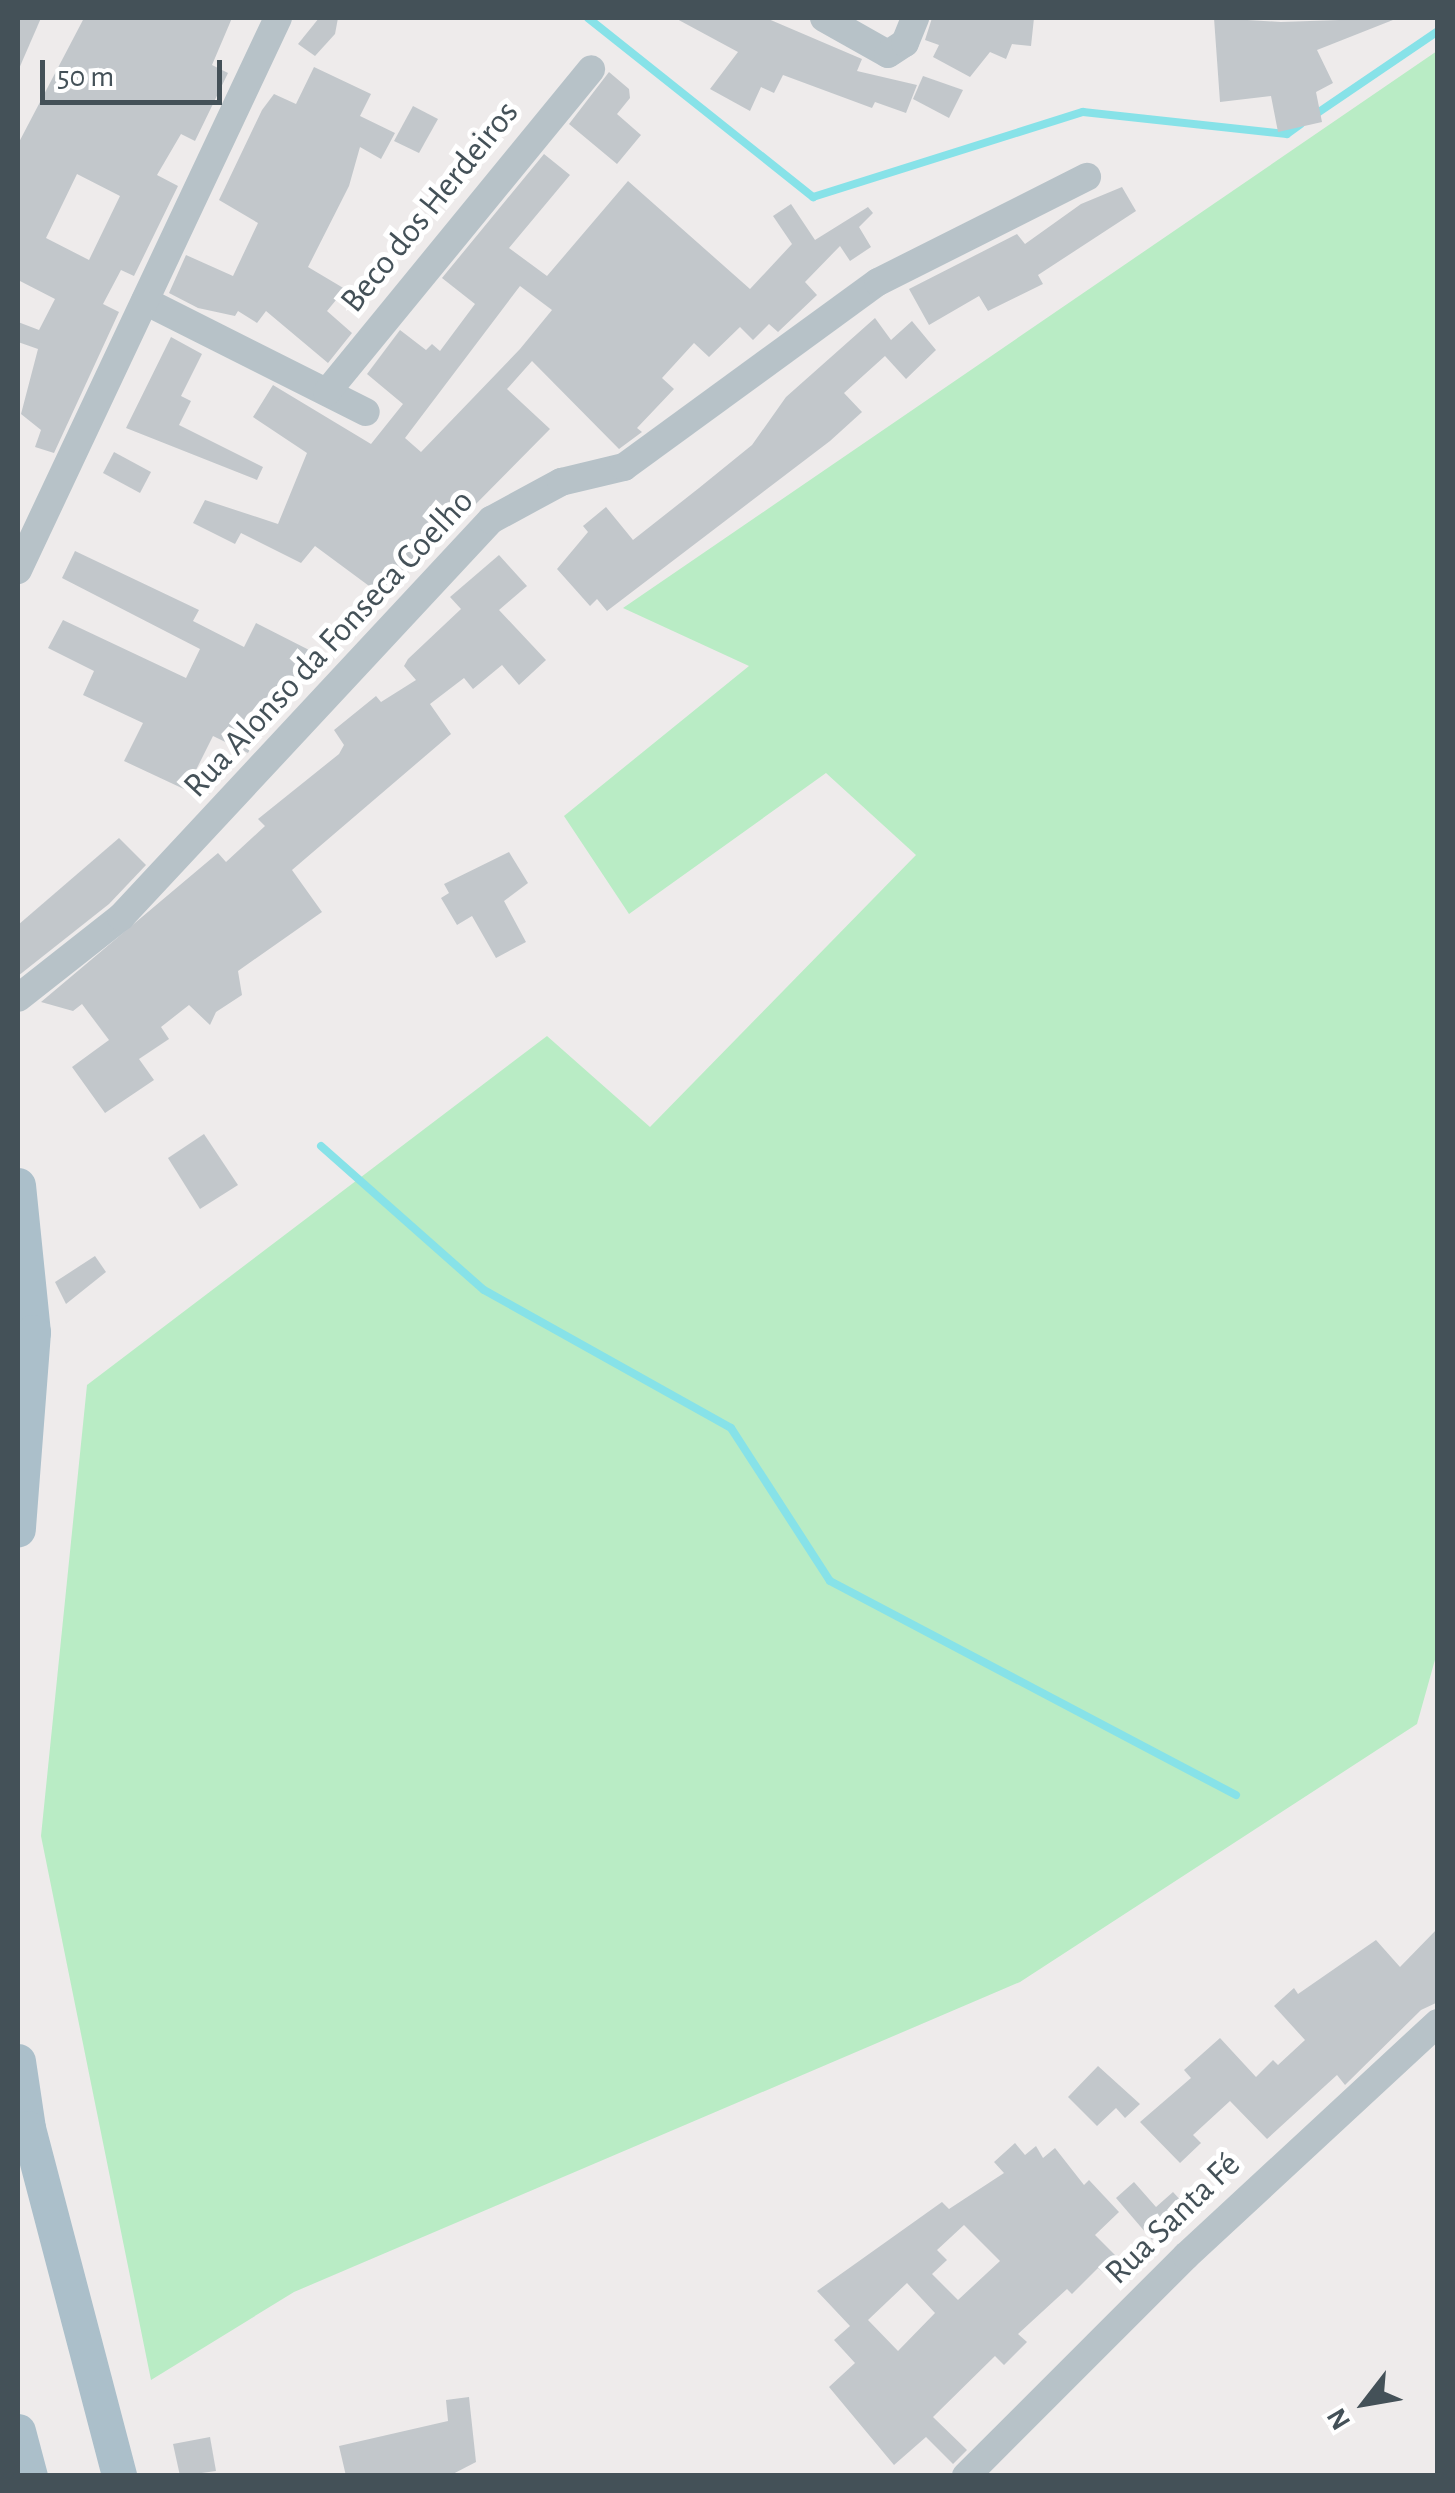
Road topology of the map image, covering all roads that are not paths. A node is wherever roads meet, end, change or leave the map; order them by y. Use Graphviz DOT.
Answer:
graph roads {
  1 [pos="278,18"];
  2 [pos="824,18"];
  3 [pos="915,18"];
  4 [pos="591,69"];
  5 [pos="1087,177"];
  6 [pos="146,301"];
  7 [pos="327,392"];
  8 [pos="366,412"];
  9 [pos="18,570"];
  10 [pos="18,998"];
  11 [pos="18,1185"];
  12 [pos="18,1529"];
  13 [pos="1438,2023"];
  14 [pos="18,2061"];
  15 [pos="18,2431"];
  16 [pos="30,2476"];
  17 [pos="119,2476"];
  18 [pos="966,2476"];
  1 -- 6 [label="street"];
  2 -- 3 [label="street"];
  4 -- 7 [label="street, Beco dos Herdeiros"];
  5 -- 10 [label="street, Rua Alonso da Fonseca Coelho"];
  6 -- 7 [label="street"];
  6 -- 9 [label="street"];
  7 -- 8 [label="street"];
  11 -- 12 [label="main road"];
  13 -- 18 [label="street, Rua Santa Fé"];
  14 -- 17 [label="main road"];
  15 -- 16 [label="main road"];
}
